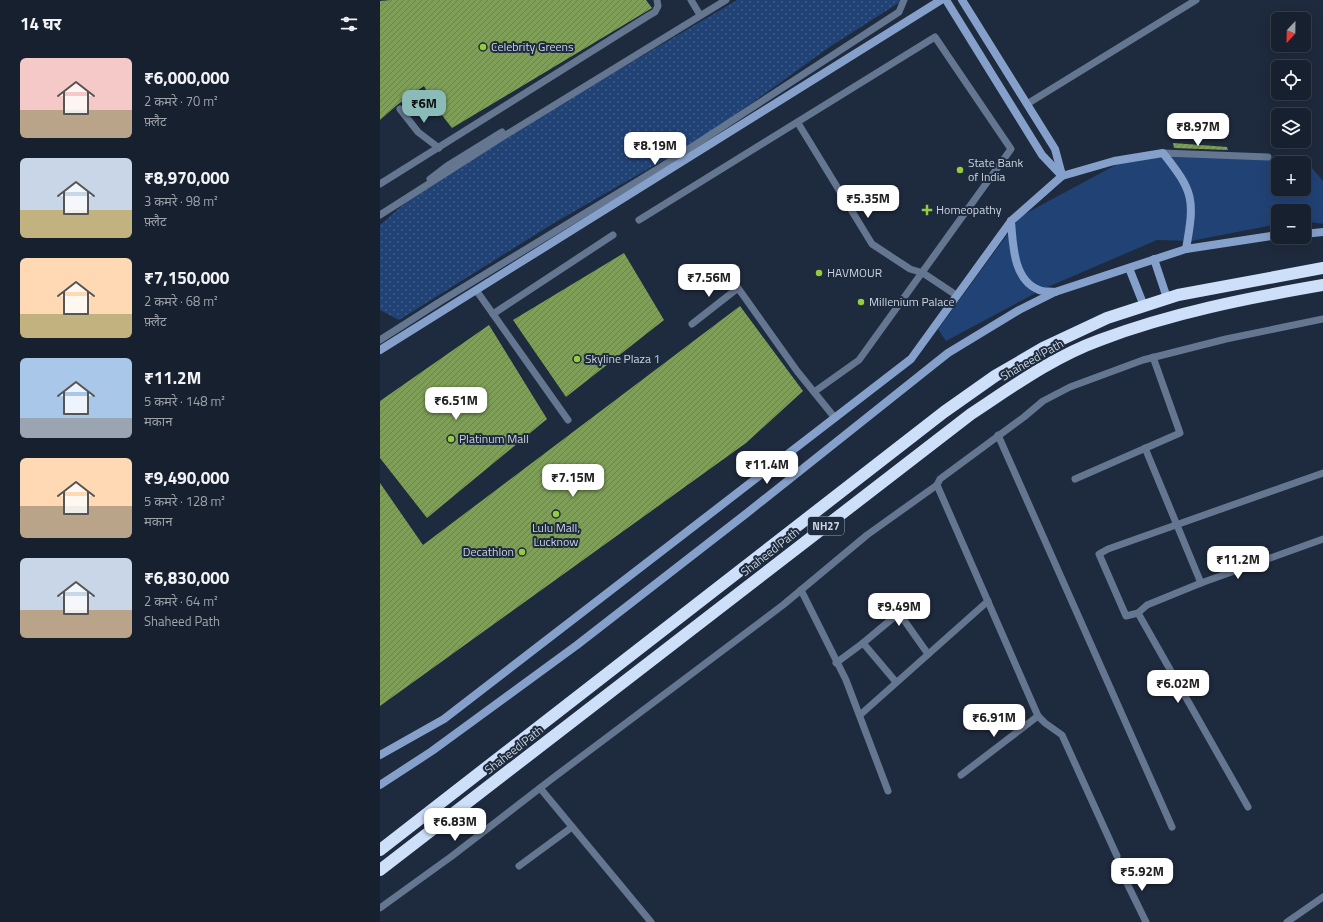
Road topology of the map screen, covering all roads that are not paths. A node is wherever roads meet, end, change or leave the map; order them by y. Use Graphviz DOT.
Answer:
graph roads {
  1 [pos="656,0"];
  2 [pos="691,0"];
  3 [pos="904,0"];
  4 [pos="941,0"];
  5 [pos="946,0"];
  6 [pos="962,0"];
  7 [pos="1196,0"];
  8 [pos="721,1"];
  9 [pos="700,15"];
  10 [pos="1027,104"];
  11 [pos="400,109"];
  12 [pos="798,123"];
  13 [pos="439,148"];
  14 [pos="1163,152"];
  15 [pos="1268,157"];
  16 [pos="1062,176"];
  17 [pos="380,184"];
  18 [pos="380,215"];
  19 [pos="380,218"];
  20 [pos="639,220"];
  21 [pos="1011,221"];
  22 [pos="1323,232"];
  23 [pos="1311,233"];
  24 [pos="613,235"];
  25 [pos="1271,236"];
  26 [pos="1186,249"];
  27 [pos="1154,259"];
  28 [pos="1128,268"];
  29 [pos="1323,268"];
  30 [pos="923,273"];
  31 [pos="1323,285"];
  32 [pos="476,290"];
  33 [pos="1055,292"];
  34 [pos="956,295"];
  35 [pos="1167,298"];
  36 [pos="1144,306"];
  37 [pos="493,314"];
  38 [pos="1323,319"];
  39 [pos="692,324"];
  40 [pos="380,340"];
  41 [pos="380,350"];
  42 [pos="1153,357"];
  43 [pos="814,392"];
  44 [pos="835,418"];
  45 [pos="568,420"];
  46 [pos="998,435"];
  47 [pos="1145,448"];
  48 [pos="1323,473"];
  49 [pos="1074,479"];
  50 [pos="937,485"];
  51 [pos="1176,525"];
  52 [pos="1323,539"];
  53 [pos="1201,583"];
  54 [pos="801,590"];
  55 [pos="988,601"];
  56 [pos="1138,613"];
  57 [pos="863,644"];
  58 [pos="928,654"];
  59 [pos="836,663"];
  60 [pos="896,682"];
  61 [pos="860,715"];
  62 [pos="1038,716"];
  63 [pos="380,755"];
  64 [pos="961,775"];
  65 [pos="380,785"];
  66 [pos="540,788"];
  67 [pos="888,791"];
  68 [pos="1248,808"];
  69 [pos="572,827"];
  70 [pos="1172,827"];
  71 [pos="380,850"];
  72 [pos="1117,856"];
  73 [pos="519,866"];
  74 [pos="380,870"];
  75 [pos="1121,871"];
  76 [pos="1323,897"];
  77 [pos="380,908"];
  78 [pos="651,922"];
  79 [pos="1146,922"];
  80 [pos="1286,922"];
  1 -- 13 [label="street"];
  2 -- 9 [label="street"];
  3 -- 40 [label="street"];
  4 -- 32 [label="street"];
  5 -- 16 [label="street"];
  6 -- 10 [label="street"];
  7 -- 10 [label="street"];
  8 -- 9 [label="street"];
  8 -- 19 [label="street"];
  9 -- 18 [label="street"];
  10 -- 16 [label="street"];
  11 -- 13 [label="street"];
  12 -- 20 [label="street"];
  12 -- 30 [label="street"];
  12 -- 30 [label="street"];
  13 -- 17 [label="street"];
  14 -- 15 [label="street"];
  14 -- 16 [label="street"];
  14 -- 26 [label="street"];
  16 -- 21 [label="street"];
  21 -- 33 [label="street"];
  21 -- 34 [label="street"];
  22 -- 23 [label="street"];
  24 -- 37 [label="street"];
  25 -- 26 [label="street"];
  26 -- 27 [label="street"];
  27 -- 28 [label="street"];
  27 -- 35 [label="street"];
  28 -- 33 [label="street"];
  28 -- 36 [label="street"];
  29 -- 35 [label="highway, Shaheed Path / NH27"];
  30 -- 34 [label="street"];
  30 -- 43 [label="street"];
  31 -- 74 [label="highway, Shaheed Path / NH27"];
  32 -- 37 [label="street"];
  32 -- 41 [label="street"];
  33 -- 65 [label="street"];
  34 -- 44 [label="street"];
  35 -- 36 [label="highway, Shaheed Path / NH27"];
  36 -- 71 [label="highway, Shaheed Path / NH27"];
  37 -- 45 [label="street"];
  38 -- 42 [label="street"];
  39 -- 43 [label="street"];
  42 -- 46 [label="street"];
  42 -- 47 [label="street"];
  43 -- 44 [label="street"];
  44 -- 63 [label="street"];
  46 -- 50 [label="street"];
  46 -- 70 [label="street"];
  47 -- 49 [label="street"];
  47 -- 51 [label="street"];
  48 -- 51 [label="street"];
  50 -- 54 [label="street"];
  50 -- 55 [label="street"];
  51 -- 53 [label="street"];
  51 -- 56 [label="street"];
  52 -- 53 [label="street"];
  53 -- 56 [label="street"];
  54 -- 59 [label="street"];
  54 -- 66 [label="street"];
  55 -- 58 [label="street"];
  55 -- 62 [label="street"];
  56 -- 68 [label="street"];
  57 -- 58 [label="street"];
  57 -- 59 [label="street"];
  57 -- 60 [label="street"];
  58 -- 60 [label="street"];
  59 -- 61 [label="street"];
  60 -- 61 [label="street"];
  61 -- 67 [label="street"];
  62 -- 64 [label="street"];
  62 -- 72 [label="street"];
  66 -- 69 [label="street"];
  66 -- 77 [label="street"];
  69 -- 73 [label="street"];
  69 -- 78 [label="street"];
  75 -- 79 [label="street"];
  76 -- 80 [label="street"];
}
